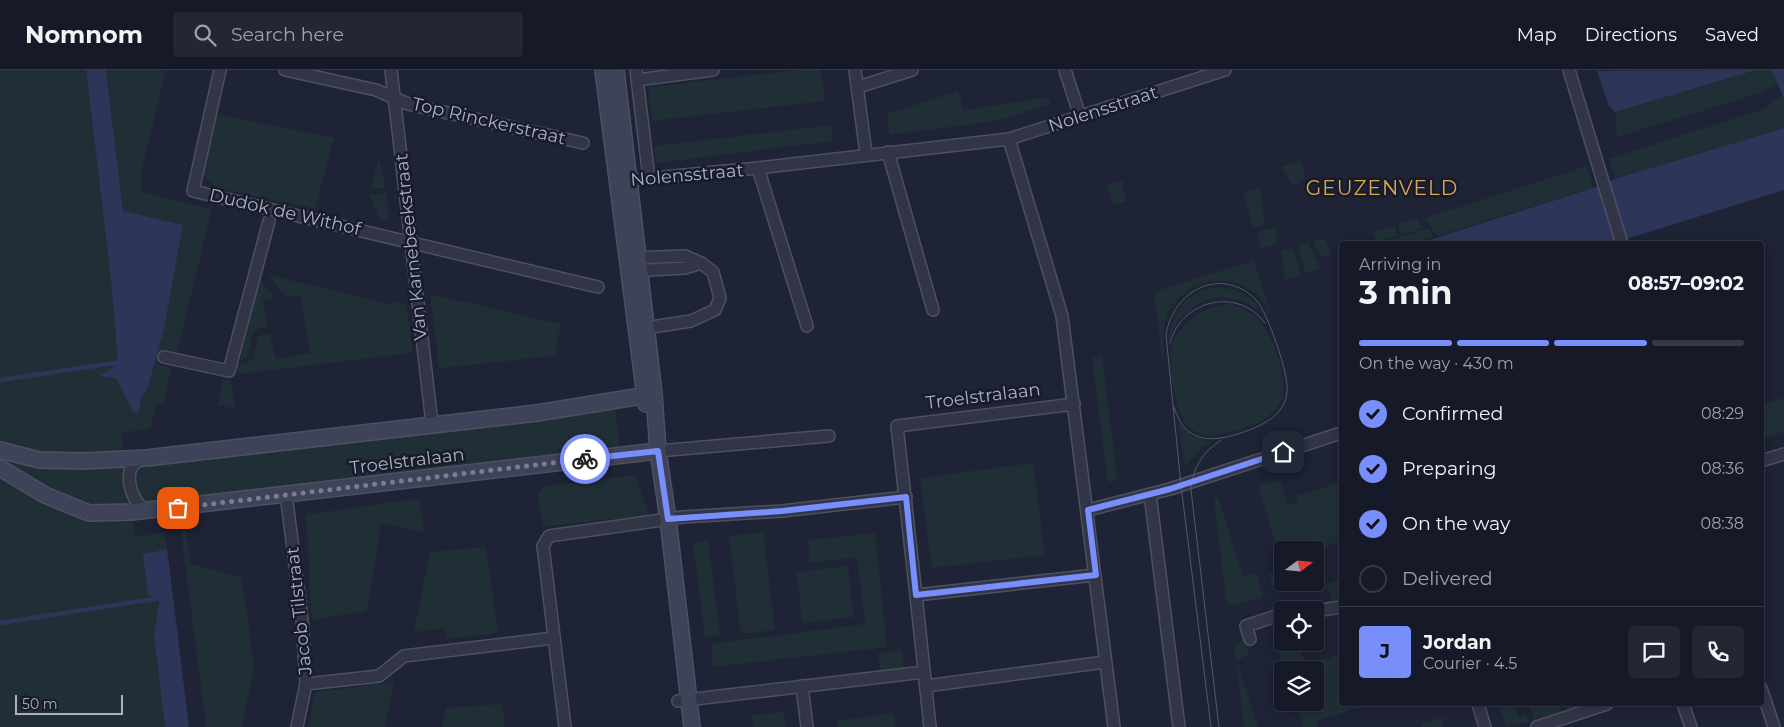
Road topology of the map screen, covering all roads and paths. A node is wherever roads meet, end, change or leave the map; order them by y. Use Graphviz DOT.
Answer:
graph roads {
  1 [pos="220,70"];
  2 [pos="285,70"];
  3 [pos="391,70"];
  4 [pos="603,70"];
  5 [pos="616,70"];
  6 [pos="713,70"];
  7 [pos="855,70"];
  8 [pos="912,70"];
  9 [pos="1064,70"];
  10 [pos="1225,70"];
  11 [pos="1568,70"];
  12 [pos="637,75"];
  13 [pos="858,88"];
  14 [pos="395,99"];
  15 [pos="1080,116"];
  16 [pos="1009,138"];
  17 [pos="583,143"];
  18 [pos="888,152"];
  19 [pos="866,154"];
  20 [pos="758,168"];
  21 [pos="649,178"];
  22 [pos="623,180"];
  23 [pos="269,221"];
  24 [pos="1621,241"];
  25 [pos="410,242"];
  26 [pos="633,264"];
  27 [pos="598,287"];
  28 [pos="933,310"];
  29 [pos="807,326"];
  30 [pos="640,329"];
  31 [pos="164,357"];
  32 [pos="649,395"];
  33 [pos="1074,404"];
  34 [pos="432,424"];
  35 [pos="1339,433"];
  36 [pos="829,436"];
  37 [pos="0,450"];
  38 [pos="658,451"];
  39 [pos="1784,454"];
  40 [pos="146,458"];
  41 [pos="1764,461"];
  42 [pos="0,468"];
  43 [pos="286,494"];
  44 [pos="1150,494"];
  45 [pos="906,497"];
  46 [pos="1088,510"];
  47 [pos="154,511"];
  48 [pos="668,519"];
  49 [pos="1096,575"];
  50 [pos="916,595"];
  51 [pos="1339,607"];
  52 [pos="1324,610"];
  53 [pos="1274,617"];
  54 [pos="554,638"];
  55 [pos="1250,639"];
  56 [pos="1105,662"];
  57 [pos="924,672"];
  58 [pos="306,684"];
  59 [pos="802,686"];
  60 [pos="926,686"];
  61 [pos="1764,697"];
  62 [pos="683,701"];
  63 [pos="1479,706"];
  64 [pos="1601,706"];
  65 [pos="1684,706"];
  66 [pos="297,727"];
  67 [pos="565,727"];
  68 [pos="692,727"];
  69 [pos="808,727"];
  70 [pos="930,727"];
  71 [pos="1114,727"];
  72 [pos="1178,727"];
  73 [pos="1485,727"];
  74 [pos="1537,727"];
  75 [pos="1691,727"];
  76 [pos="1774,727"];
  1 -- 25 [label="street, Dudok de Withof"];
  2 -- 14 [label="street, Top Rinckerstraat"];
  3 -- 14 [label="street, Van Karnebeekstraat"];
  4 -- 22 [label="street"];
  5 -- 22 [label="street"];
  6 -- 12 [label="street"];
  7 -- 13 [label="street"];
  8 -- 13 [label="street"];
  9 -- 15 [label="street"];
  10 -- 15 [label="street, Nolensstraat"];
  11 -- 24 [label="street"];
  12 -- 21 [label="street"];
  13 -- 19 [label="street"];
  14 -- 17 [label="street, Top Rinckerstraat"];
  14 -- 25 [label="street, Van Karnebeekstraat"];
  15 -- 16 [label="street, Nolensstraat"];
  16 -- 18 [label="street, Nolensstraat"];
  16 -- 33 [label="street"];
  18 -- 19 [label="street, Nolensstraat"];
  18 -- 28 [label="street"];
  19 -- 20 [label="street, Nolensstraat"];
  20 -- 21 [label="street, Nolensstraat"];
  20 -- 29 [label="street, Nolensstraat"];
  21 -- 22 [label="street, Nolensstraat"];
  22 -- 26 [label="street"];
  23 -- 31 [label="street, Dudok de Withof"];
  25 -- 27 [label="street"];
  25 -- 34 [label="street, Van Karnebeekstraat"];
  26 -- 30 [label="street"];
  26 -- 30 [label="street"];
  30 -- 32 [label="street"];
  32 -- 34 [label="street, Troelstralaan"];
  32 -- 38 [label="street"];
  33 -- 45 [label="street, Troelstralaan"];
  33 -- 46 [label="street"];
  34 -- 40 [label="street, Troelstralaan"];
  35 -- 44 [label="street"];
  36 -- 38 [label="street, Troelstralaan"];
  37 -- 40 [label="street, Troelstralaan"];
  38 -- 43 [label="street, Troelstralaan"];
  38 -- 48 [label="street"];
  39 -- 41 [label="street"];
  40 -- 47 [label="street"];
  42 -- 47 [label="street, Troelstralaan"];
  43 -- 47 [label="street, Troelstralaan"];
  43 -- 58 [label="street, Jacob Tilstraat"];
  44 -- 46 [label="street"];
  44 -- 72 [label="street"];
  45 -- 48 [label="street"];
  45 -- 50 [label="street"];
  46 -- 49 [label="street"];
  48 -- 54 [label="street"];
  48 -- 62 [label="street"];
  49 -- 50 [label="street"];
  49 -- 56 [label="street"];
  50 -- 57 [label="street"];
  51 -- 52 [label="street"];
  53 -- 55 [label="street"];
  54 -- 58 [label="street"];
  54 -- 67 [label="street"];
  56 -- 60 [label="street"];
  56 -- 71 [label="street"];
  57 -- 59 [label="street"];
  57 -- 60 [label="street"];
  58 -- 66 [label="street, Jacob Tilstraat"];
  59 -- 62 [label="street"];
  59 -- 69 [label="street"];
  60 -- 70 [label="street"];
  61 -- 76 [label="street"];
  62 -- 68 [label="street"];
  63 -- 73 [label="street"];
  64 -- 74 [label="street"];
  65 -- 75 [label="street"];
}
